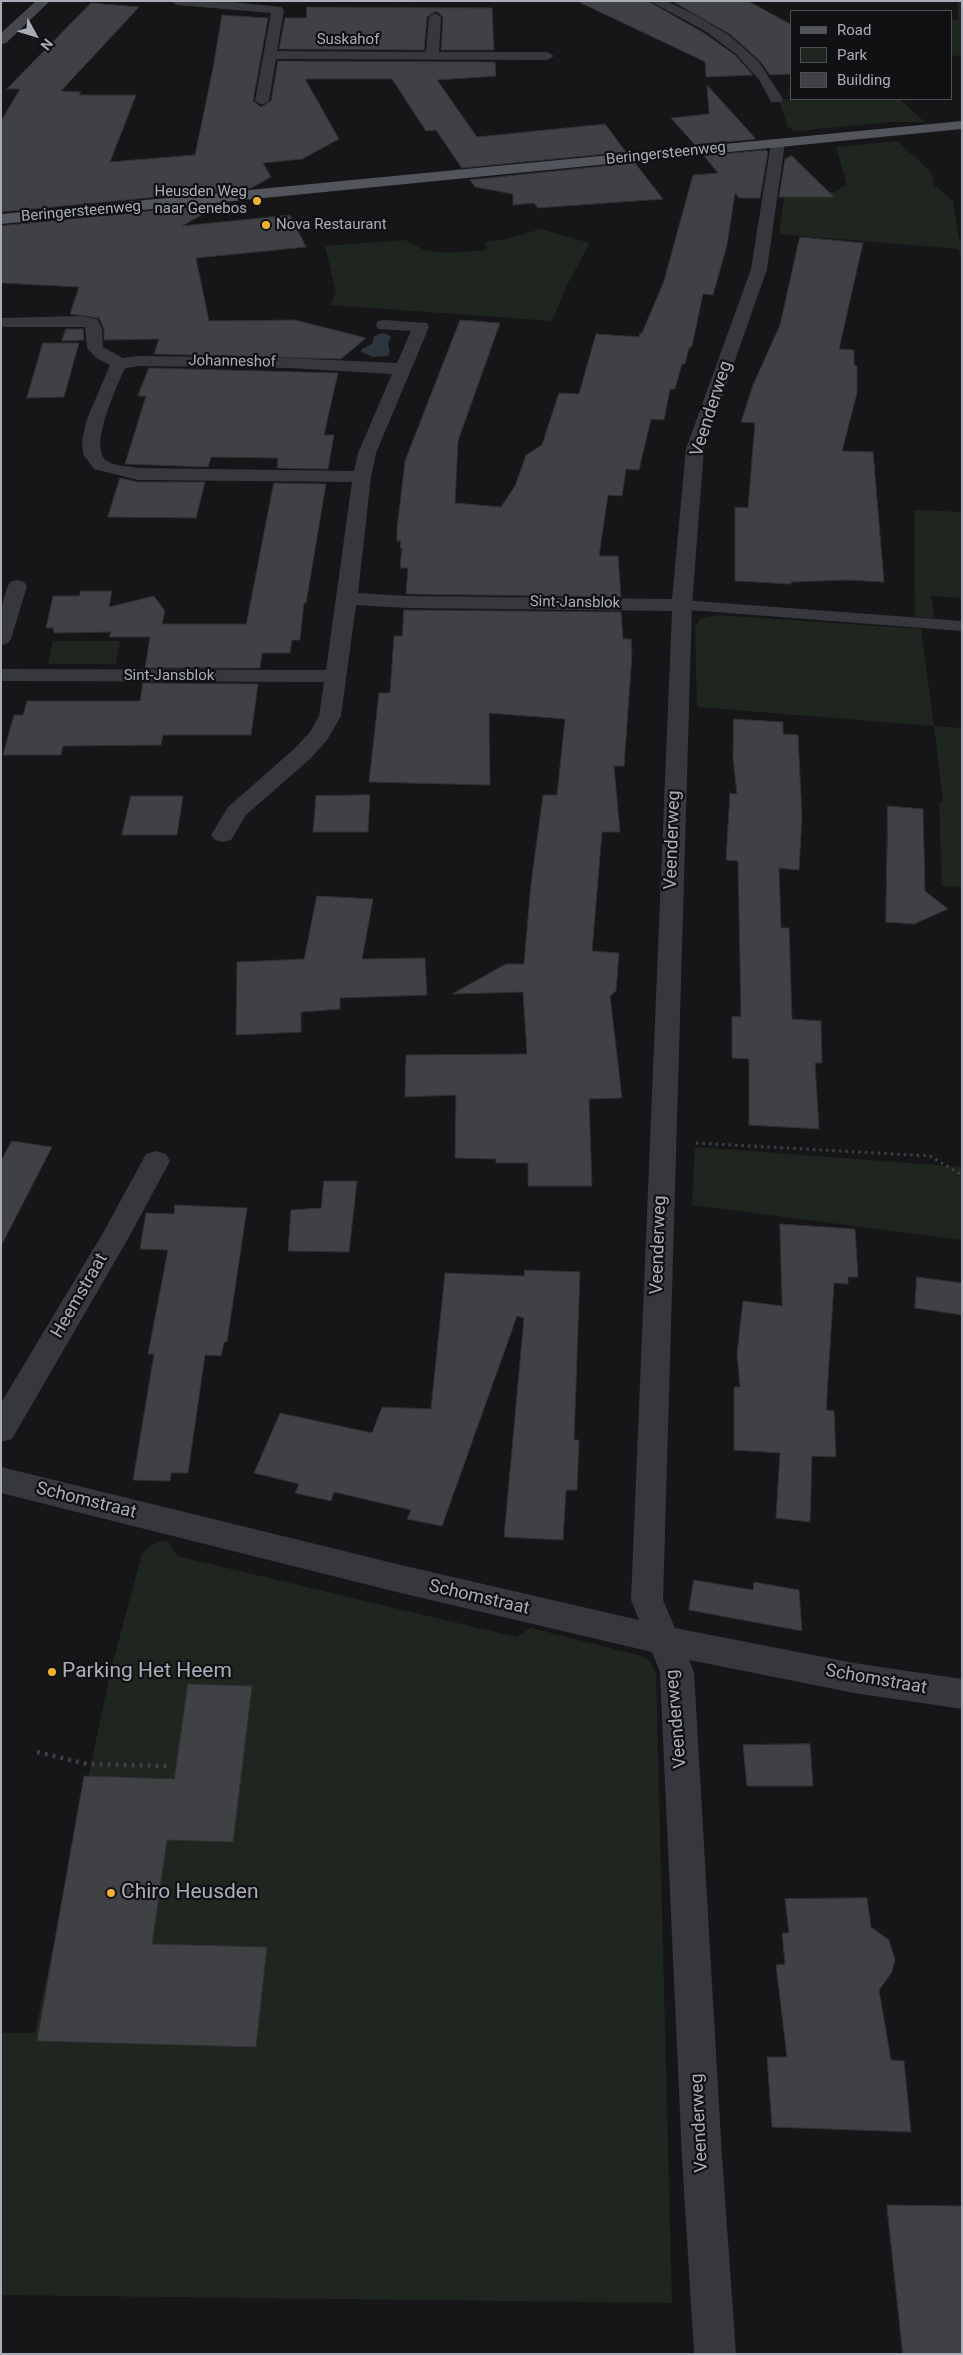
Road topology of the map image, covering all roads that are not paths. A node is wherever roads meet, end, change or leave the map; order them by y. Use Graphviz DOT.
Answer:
graph roads {
  1 [pos="44,1"];
  2 [pos="177,1"];
  3 [pos="656,1"];
  4 [pos="435,17"];
  5 [pos="1,40"];
  6 [pos="271,55"];
  7 [pos="424,56"];
  8 [pos="547,56"];
  9 [pos="776,98"];
  10 [pos="262,101"];
  11 [pos="962,125"];
  12 [pos="778,143"];
  13 [pos="370,182"];
  14 [pos="1,212"];
  15 [pos="1,219"];
  16 [pos="6,322"];
  17 [pos="384,324"];
  18 [pos="121,364"];
  19 [pos="403,370"];
  20 [pos="362,477"];
  21 [pos="18,586"];
  22 [pos="348,598"];
  23 [pos="682,604"];
  24 [pos="962,626"];
  25 [pos="1,639"];
  26 [pos="1,675"];
  27 [pos="337,676"];
  28 [pos="223,835"];
  29 [pos="156,1161"];
  30 [pos="1,1430"];
  31 [pos="1,1480"];
  32 [pos="663,1640"];
  33 [pos="962,1694"];
  34 [pos="715,2354"];
  1 -- 5 [label="street"];
  2 -- 6 [label="street"];
  3 -- 9 [label="street"];
  4 -- 7 [label="street"];
  6 -- 7 [label="street, Suskahof"];
  6 -- 10 [label="street"];
  7 -- 8 [label="street, Suskahof"];
  11 -- 12 [label="main road, Beringersteenweg"];
  12 -- 13 [label="main road, Beringersteenweg"];
  12 -- 23 [label="street, Veenderweg"];
  13 -- 14 [label="main road, Beringersteenweg"];
  13 -- 15 [label="main road, Beringersteenweg"];
  16 -- 18 [label="street"];
  17 -- 19 [label="street"];
  18 -- 19 [label="street, Johanneshof"];
  18 -- 20 [label="street"];
  19 -- 20 [label="street"];
  20 -- 22 [label="street"];
  21 -- 25 [label="street"];
  22 -- 23 [label="street, Sint-Jansblok"];
  22 -- 27 [label="street"];
  23 -- 24 [label="lane"];
  23 -- 32 [label="street, Veenderweg"];
  26 -- 27 [label="street, Sint-Jansblok"];
  27 -- 28 [label="street"];
  29 -- 30 [label="street, Heemstraat"];
  31 -- 32 [label="street, Schomstraat"];
  32 -- 33 [label="street, Schomstraat"];
  32 -- 34 [label="street, Veenderweg"];
}
